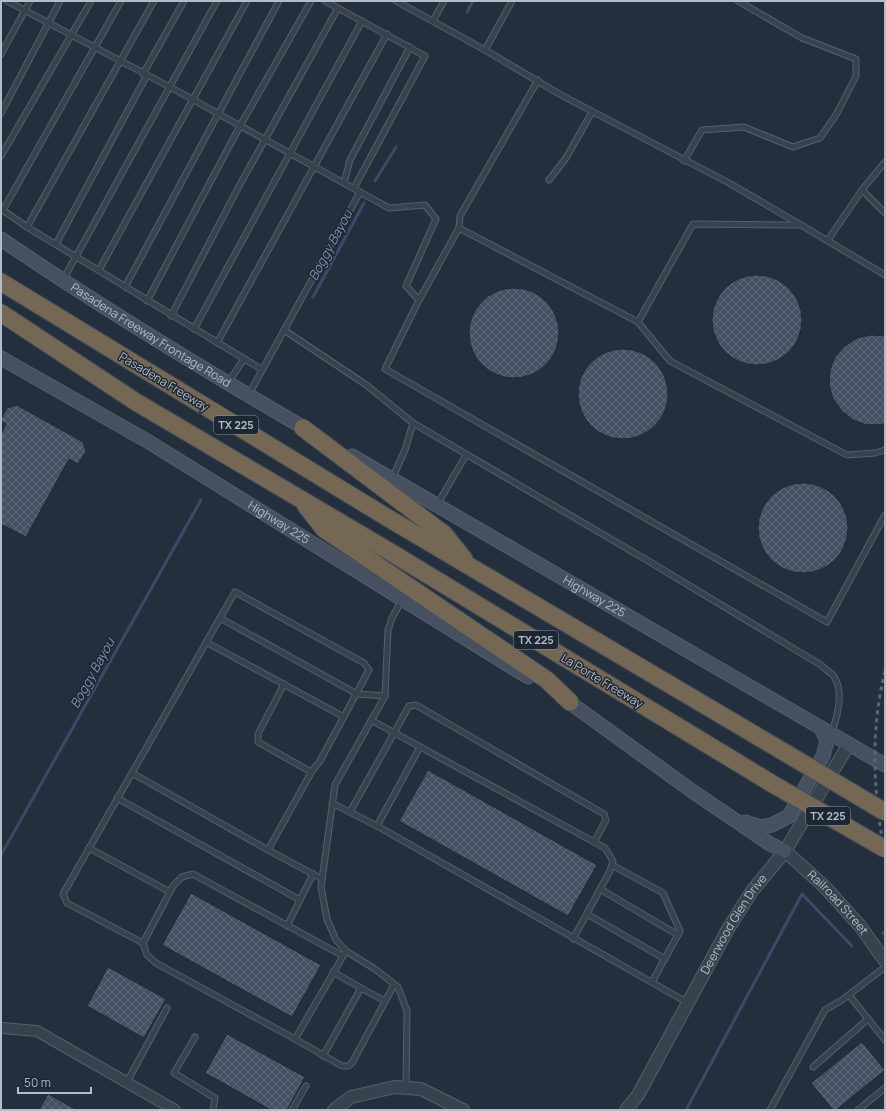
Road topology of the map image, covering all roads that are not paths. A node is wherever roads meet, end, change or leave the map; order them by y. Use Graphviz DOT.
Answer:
graph roads {
  1 [pos="7,1"];
  2 [pos="30,1"];
  3 [pos="60,1"];
  4 [pos="91,1"];
  5 [pos="121,1"];
  6 [pos="154,1"];
  7 [pos="184,1"];
  8 [pos="217,1"];
  9 [pos="247,1"];
  10 [pos="279,1"];
  11 [pos="311,1"];
  12 [pos="326,1"];
  13 [pos="396,1"];
  14 [pos="444,1"];
  15 [pos="512,1"];
  16 [pos="738,1"];
  17 [pos="338,8"];
  18 [pos="24,10"];
  19 [pos="362,21"];
  20 [pos="433,21"];
  21 [pos="48,23"];
  22 [pos="387,34"];
  23 [pos="72,36"];
  24 [pos="410,47"];
  25 [pos="96,48"];
  26 [pos="485,50"];
  27 [pos="1,54"];
  28 [pos="121,62"];
  29 [pos="145,74"];
  30 [pos="538,80"];
  31 [pos="170,87"];
  32 [pos="193,100"];
  33 [pos="592,112"];
  34 [pos="1,113"];
  35 [pos="217,113"];
  36 [pos="240,126"];
  37 [pos="265,140"];
  38 [pos="289,153"];
  39 [pos="1,156"];
  40 [pos="684,161"];
  41 [pos="885,162"];
  42 [pos="313,166"];
  43 [pos="549,180"];
  44 [pos="344,183"];
  45 [pos="354,188"];
  46 [pos="862,190"];
  47 [pos="360,192"];
  48 [pos="2,210"];
  49 [pos="885,213"];
  50 [pos="801,225"];
  51 [pos="27,227"];
  52 [pos="459,228"];
  53 [pos="1,239"];
  54 [pos="828,240"];
  55 [pos="56,244"];
  56 [pos="77,256"];
  57 [pos="98,270"];
  58 [pos="885,275"];
  59 [pos="62,281"];
  60 [pos="1,282"];
  61 [pos="125,286"];
  62 [pos="419,300"];
  63 [pos="147,301"];
  64 [pos="1,313"];
  65 [pos="171,316"];
  66 [pos="638,322"];
  67 [pos="194,329"];
  68 [pos="284,330"];
  69 [pos="217,343"];
  70 [pos="1,358"];
  71 [pos="244,359"];
  72 [pos="262,369"];
  73 [pos="228,384"];
  74 [pos="248,396"];
  75 [pos="413,423"];
  76 [pos="303,428"];
  77 [pos="885,450"];
  78 [pos="466,455"];
  79 [pos="392,480"];
  80 [pos="300,498"];
  81 [pos="437,506"];
  82 [pos="885,515"];
  83 [pos="472,568"];
  84 [pos="402,600"];
  85 [pos="220,618"];
  86 [pos="206,642"];
  87 [pos="284,684"];
  88 [pos="357,694"];
  89 [pos="385,696"];
  90 [pos="570,702"];
  91 [pos="344,716"];
  92 [pos="371,720"];
  93 [pos="394,732"];
  94 [pos="827,732"];
  95 [pos="849,744"];
  96 [pos="420,747"];
  97 [pos="885,766"];
  98 [pos="311,772"];
  99 [pos="132,773"];
  100 [pos="117,798"];
  101 [pos="332,803"];
  102 [pos="350,812"];
  103 [pos="885,812"];
  104 [pos="726,814"];
  105 [pos="377,826"];
  106 [pos="594,842"];
  107 [pos="89,848"];
  108 [pos="268,850"];
  109 [pos="885,850"];
  110 [pos="785,851"];
  111 [pos="612,865"];
  112 [pos="313,874"];
  113 [pos="322,878"];
  114 [pos="600,889"];
  115 [pos="170,892"];
  116 [pos="300,900"];
  117 [pos="587,914"];
  118 [pos="287,926"];
  119 [pos="678,935"];
  120 [pos="573,939"];
  121 [pos="143,943"];
  122 [pos="346,951"];
  123 [pos="343,956"];
  124 [pos="665,959"];
  125 [pos="885,961"];
  126 [pos="885,967"];
  127 [pos="333,972"];
  128 [pos="652,982"];
  129 [pos="394,985"];
  130 [pos="360,988"];
  131 [pos="849,995"];
  132 [pos="385,1001"];
  133 [pos="688,1004"];
  134 [pos="167,1008"];
  135 [pos="868,1019"];
  136 [pos="2,1028"];
  137 [pos="194,1037"];
  138 [pos="295,1039"];
  139 [pos="885,1040"];
  140 [pos="323,1056"];
  141 [pos="813,1067"];
  142 [pos="127,1082"];
  143 [pos="306,1086"];
  144 [pos="406,1088"];
  145 [pos="885,1088"];
  146 [pos="175,1110"];
  147 [pos="213,1110"];
  148 [pos="292,1110"];
  149 [pos="334,1110"];
  150 [pos="463,1110"];
  151 [pos="626,1110"];
  152 [pos="770,1110"];
  153 [pos="858,1110"];
  1 -- 18 [label="lane"];
  2 -- 18 [label="lane"];
  3 -- 21 [label="lane"];
  4 -- 23 [label="lane"];
  5 -- 25 [label="lane"];
  6 -- 28 [label="lane"];
  7 -- 29 [label="lane"];
  8 -- 31 [label="lane"];
  9 -- 32 [label="lane"];
  10 -- 35 [label="lane"];
  11 -- 36 [label="lane"];
  12 -- 17 [label="lane"];
  13 -- 20 [label="lane"];
  14 -- 20 [label="lane"];
  15 -- 26 [label="lane"];
  16 -- 40 [label="lane"];
  17 -- 19 [label="lane"];
  17 -- 37 [label="lane"];
  18 -- 21 [label="lane"];
  18 -- 27 [label="lane"];
  19 -- 22 [label="lane"];
  19 -- 38 [label="lane"];
  20 -- 26 [label="lane"];
  21 -- 23 [label="lane"];
  21 -- 34 [label="lane"];
  22 -- 24 [label="lane"];
  22 -- 42 [label="lane"];
  23 -- 25 [label="lane"];
  23 -- 39 [label="lane"];
  24 -- 44 [label="lane"];
  24 -- 45 [label="lane"];
  25 -- 28 [label="lane"];
  25 -- 48 [label="lane"];
  26 -- 30 [label="lane"];
  28 -- 29 [label="lane"];
  28 -- 51 [label="lane"];
  29 -- 31 [label="lane"];
  29 -- 55 [label="lane"];
  30 -- 33 [label="lane"];
  30 -- 52 [label="lane"];
  31 -- 32 [label="lane"];
  31 -- 56 [label="lane"];
  32 -- 35 [label="lane"];
  32 -- 57 [label="lane"];
  33 -- 40 [label="lane"];
  33 -- 43 [label="lane"];
  35 -- 36 [label="lane"];
  35 -- 61 [label="lane"];
  36 -- 37 [label="lane"];
  36 -- 63 [label="lane"];
  37 -- 38 [label="lane"];
  37 -- 65 [label="lane"];
  38 -- 42 [label="lane"];
  38 -- 67 [label="lane"];
  40 -- 50 [label="lane"];
  41 -- 46 [label="lane"];
  42 -- 44 [label="lane"];
  42 -- 69 [label="lane"];
  44 -- 45 [label="lane"];
  45 -- 47 [label="lane"];
  46 -- 49 [label="lane"];
  46 -- 54 [label="lane"];
  47 -- 62 [label="lane"];
  47 -- 68 [label="lane"];
  48 -- 51 [label="lane"];
  50 -- 54 [label="lane"];
  50 -- 66 [label="lane"];
  51 -- 55 [label="lane"];
  52 -- 62 [label="lane"];
  52 -- 66 [label="lane"];
  53 -- 59 [label="main road, Pasadena Freeway Frontage Road"];
  54 -- 58 [label="lane"];
  55 -- 56 [label="lane"];
  56 -- 57 [label="lane"];
  56 -- 59 [label="lane"];
  57 -- 61 [label="lane"];
  59 -- 73 [label="main road, Pasadena Freeway Frontage Road"];
  60 -- 83 [label="highway, Pasadena Freeway / TX 225"];
  61 -- 63 [label="lane"];
  62 -- 82 [label="lane"];
  63 -- 65 [label="lane"];
  64 -- 80 [label="highway, TX 225"];
  65 -- 67 [label="lane"];
  66 -- 77 [label="lane"];
  67 -- 69 [label="lane"];
  68 -- 72 [label="lane"];
  68 -- 75 [label="lane"];
  69 -- 71 [label="lane"];
  70 -- 84 [label="main road, Highway 225"];
  71 -- 72 [label="lane"];
  71 -- 73 [label="lane"];
  72 -- 74 [label="lane"];
  73 -- 74 [label="main road, Pasadena Freeway Frontage Road"];
  74 -- 76 [label="main road, Pasadena Freeway Frontage Road"];
  75 -- 78 [label="lane"];
  75 -- 79 [label="lane"];
  76 -- 79 [label="main road, Highway 225"];
  76 -- 83 [label="highway"];
  78 -- 81 [label="lane"];
  78 -- 94 [label="lane"];
  79 -- 81 [label="main road, Highway 225"];
  80 -- 90 [label="highway"];
  80 -- 109 [label="highway, La Porte Freeway / TX 225, bridge"];
  81 -- 94 [label="main road, Highway 225"];
  83 -- 103 [label="highway, TX 225, bridge"];
  84 -- 89 [label="lane"];
  84 -- 90 [label="main road, Highway 225"];
  85 -- 86 [label="lane"];
  85 -- 88 [label="lane"];
  85 -- 88 [label="lane"];
  86 -- 87 [label="lane"];
  86 -- 99 [label="lane"];
  87 -- 91 [label="lane"];
  87 -- 98 [label="lane"];
  88 -- 89 [label="lane"];
  88 -- 91 [label="lane"];
  89 -- 92 [label="lane"];
  90 -- 104 [label="main road, Highway 225"];
  91 -- 98 [label="lane"];
  92 -- 93 [label="lane"];
  92 -- 101 [label="lane"];
  93 -- 96 [label="lane"];
  93 -- 102 [label="lane"];
  93 -- 106 [label="lane"];
  94 -- 95 [label="main road, Highway 225"];
  94 -- 104 [label="main road"];
  95 -- 97 [label="main road, Highway 225"];
  95 -- 110 [label="street, Deerwood Glen Drive"];
  96 -- 105 [label="lane"];
  96 -- 106 [label="lane"];
  98 -- 108 [label="lane"];
  99 -- 100 [label="lane"];
  99 -- 108 [label="lane"];
  100 -- 107 [label="lane"];
  100 -- 116 [label="lane"];
  101 -- 102 [label="lane"];
  101 -- 113 [label="lane"];
  102 -- 105 [label="lane"];
  104 -- 110 [label="main road"];
  105 -- 120 [label="lane"];
  106 -- 111 [label="lane"];
  107 -- 115 [label="lane"];
  107 -- 121 [label="lane"];
  108 -- 112 [label="lane"];
  110 -- 125 [label="street, Railroad Street"];
  110 -- 133 [label="street, Deerwood Glen Drive"];
  111 -- 114 [label="lane"];
  111 -- 119 [label="lane"];
  112 -- 113 [label="lane"];
  112 -- 116 [label="lane"];
  113 -- 122 [label="lane"];
  114 -- 117 [label="lane"];
  114 -- 119 [label="lane"];
  115 -- 118 [label="lane"];
  115 -- 121 [label="lane"];
  116 -- 118 [label="lane"];
  117 -- 120 [label="lane"];
  117 -- 124 [label="lane"];
  118 -- 123 [label="lane"];
  119 -- 124 [label="lane"];
  120 -- 128 [label="lane"];
  121 -- 138 [label="lane"];
  122 -- 123 [label="lane"];
  122 -- 129 [label="lane"];
  123 -- 127 [label="lane"];
  124 -- 128 [label="lane"];
  126 -- 131 [label="lane"];
  127 -- 130 [label="lane"];
  127 -- 138 [label="lane"];
  128 -- 133 [label="lane"];
  129 -- 132 [label="lane"];
  129 -- 144 [label="lane"];
  130 -- 132 [label="lane"];
  130 -- 140 [label="lane"];
  131 -- 135 [label="lane"];
  131 -- 152 [label="lane"];
  132 -- 140 [label="lane"];
  133 -- 151 [label="street, Deerwood Glen Drive"];
  134 -- 142 [label="lane"];
  135 -- 139 [label="lane"];
  135 -- 141 [label="lane"];
  136 -- 142 [label="street"];
  137 -- 147 [label="lane"];
  138 -- 140 [label="lane"];
  142 -- 146 [label="street"];
  143 -- 148 [label="lane"];
  144 -- 149 [label="street"];
  144 -- 150 [label="street"];
  145 -- 153 [label="lane"];
}
